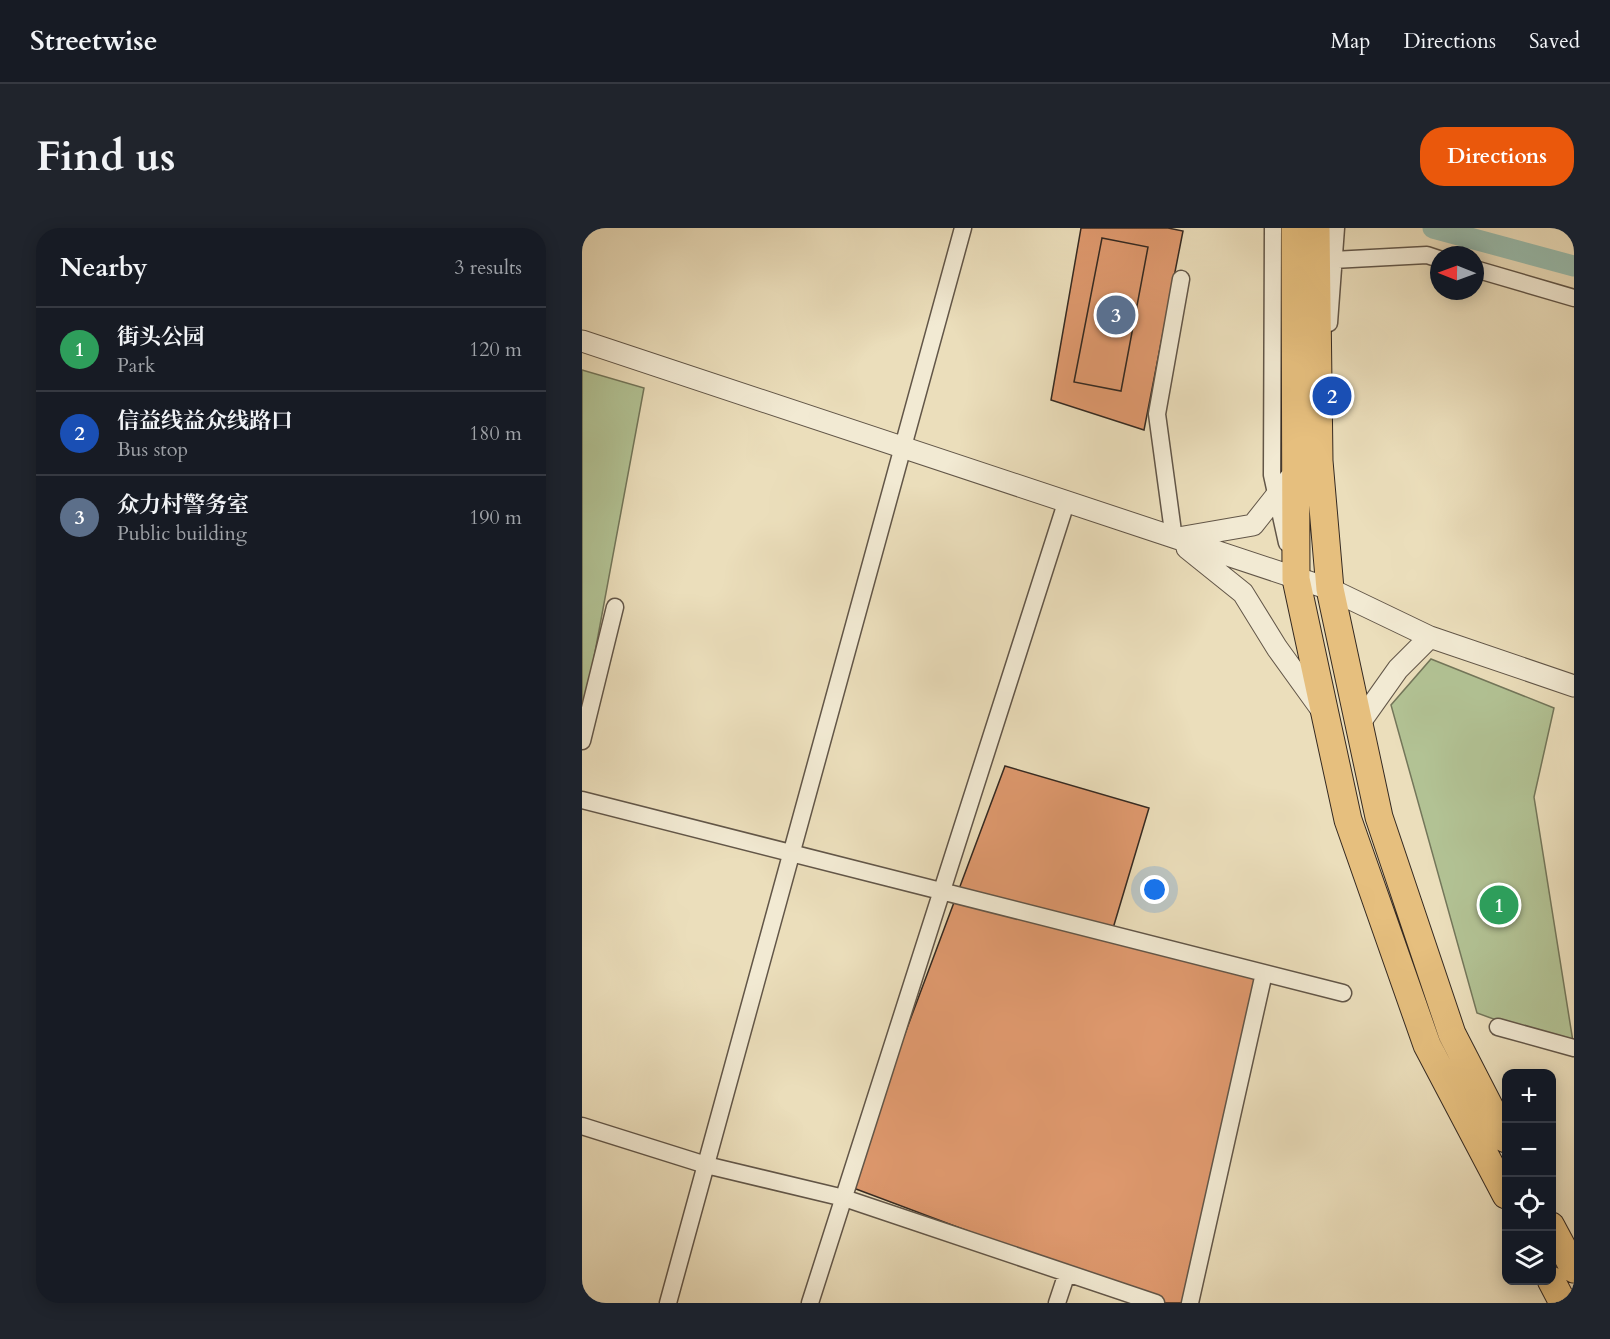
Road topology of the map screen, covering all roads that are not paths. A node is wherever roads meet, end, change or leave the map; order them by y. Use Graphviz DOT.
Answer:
graph roads {
  1 [pos="963,228"];
  2 [pos="1304,235"];
  3 [pos="1430,256"];
  4 [pos="1484,272"];
  5 [pos="1181,279"];
  6 [pos="1574,298"];
  7 [pos="582,341"];
  8 [pos="903,448"];
  9 [pos="1308,467"];
  10 [pos="1277,498"];
  11 [pos="1066,502"];
  12 [pos="1174,539"];
  13 [pos="1296,579"];
  14 [pos="1330,589"];
  15 [pos="615,607"];
  16 [pos="1430,637"];
  17 [pos="1574,686"];
  18 [pos="1325,714"];
  19 [pos="1359,724"];
  20 [pos="582,741"];
  21 [pos="582,800"];
  22 [pos="791,854"];
  23 [pos="943,894"];
  24 [pos="1264,973"];
  25 [pos="1343,993"];
  26 [pos="1498,1027"];
  27 [pos="1574,1048"];
  28 [pos="582,1126"];
  29 [pos="1502,1131"];
  30 [pos="706,1165"];
  31 [pos="1502,1188"];
  32 [pos="844,1198"];
  33 [pos="1554,1231"];
  34 [pos="1574,1269"];
  35 [pos="1067,1273"];
  36 [pos="1553,1285"];
  37 [pos="668,1303"];
  38 [pos="810,1303"];
  39 [pos="1058,1303"];
  40 [pos="1156,1303"];
  41 [pos="1190,1303"];
  42 [pos="1563,1303"];
  1 -- 8 [label="street"];
  2 -- 3 [label="street"];
  2 -- 9 [label="main road"];
  2 -- 10 [label="street"];
  4 -- 6 [label="street"];
  5 -- 12 [label="street"];
  7 -- 8 [label="street"];
  8 -- 11 [label="street"];
  8 -- 22 [label="street"];
  9 -- 10 [label="street"];
  9 -- 13 [label="main road"];
  9 -- 14 [label="main road"];
  10 -- 12 [label="street"];
  10 -- 13 [label="street"];
  11 -- 12 [label="street"];
  11 -- 23 [label="street"];
  12 -- 13 [label="street"];
  12 -- 18 [label="street"];
  13 -- 14 [label="street"];
  13 -- 18 [label="main road"];
  14 -- 16 [label="street"];
  14 -- 19 [label="main road"];
  15 -- 20 [label="street"];
  16 -- 17 [label="street"];
  16 -- 19 [label="street"];
  18 -- 31 [label="main road"];
  19 -- 29 [label="main road"];
  21 -- 22 [label="street"];
  22 -- 23 [label="street"];
  22 -- 30 [label="street"];
  23 -- 24 [label="street"];
  23 -- 32 [label="street"];
  24 -- 25 [label="street"];
  24 -- 41 [label="street"];
  26 -- 27 [label="street"];
  28 -- 30 [label="street"];
  30 -- 32 [label="street"];
  30 -- 37 [label="street"];
  32 -- 35 [label="street"];
  32 -- 38 [label="street"];
  33 -- 34 [label="main road"];
  35 -- 39 [label="street"];
  35 -- 40 [label="street"];
  36 -- 42 [label="main road"];
}
